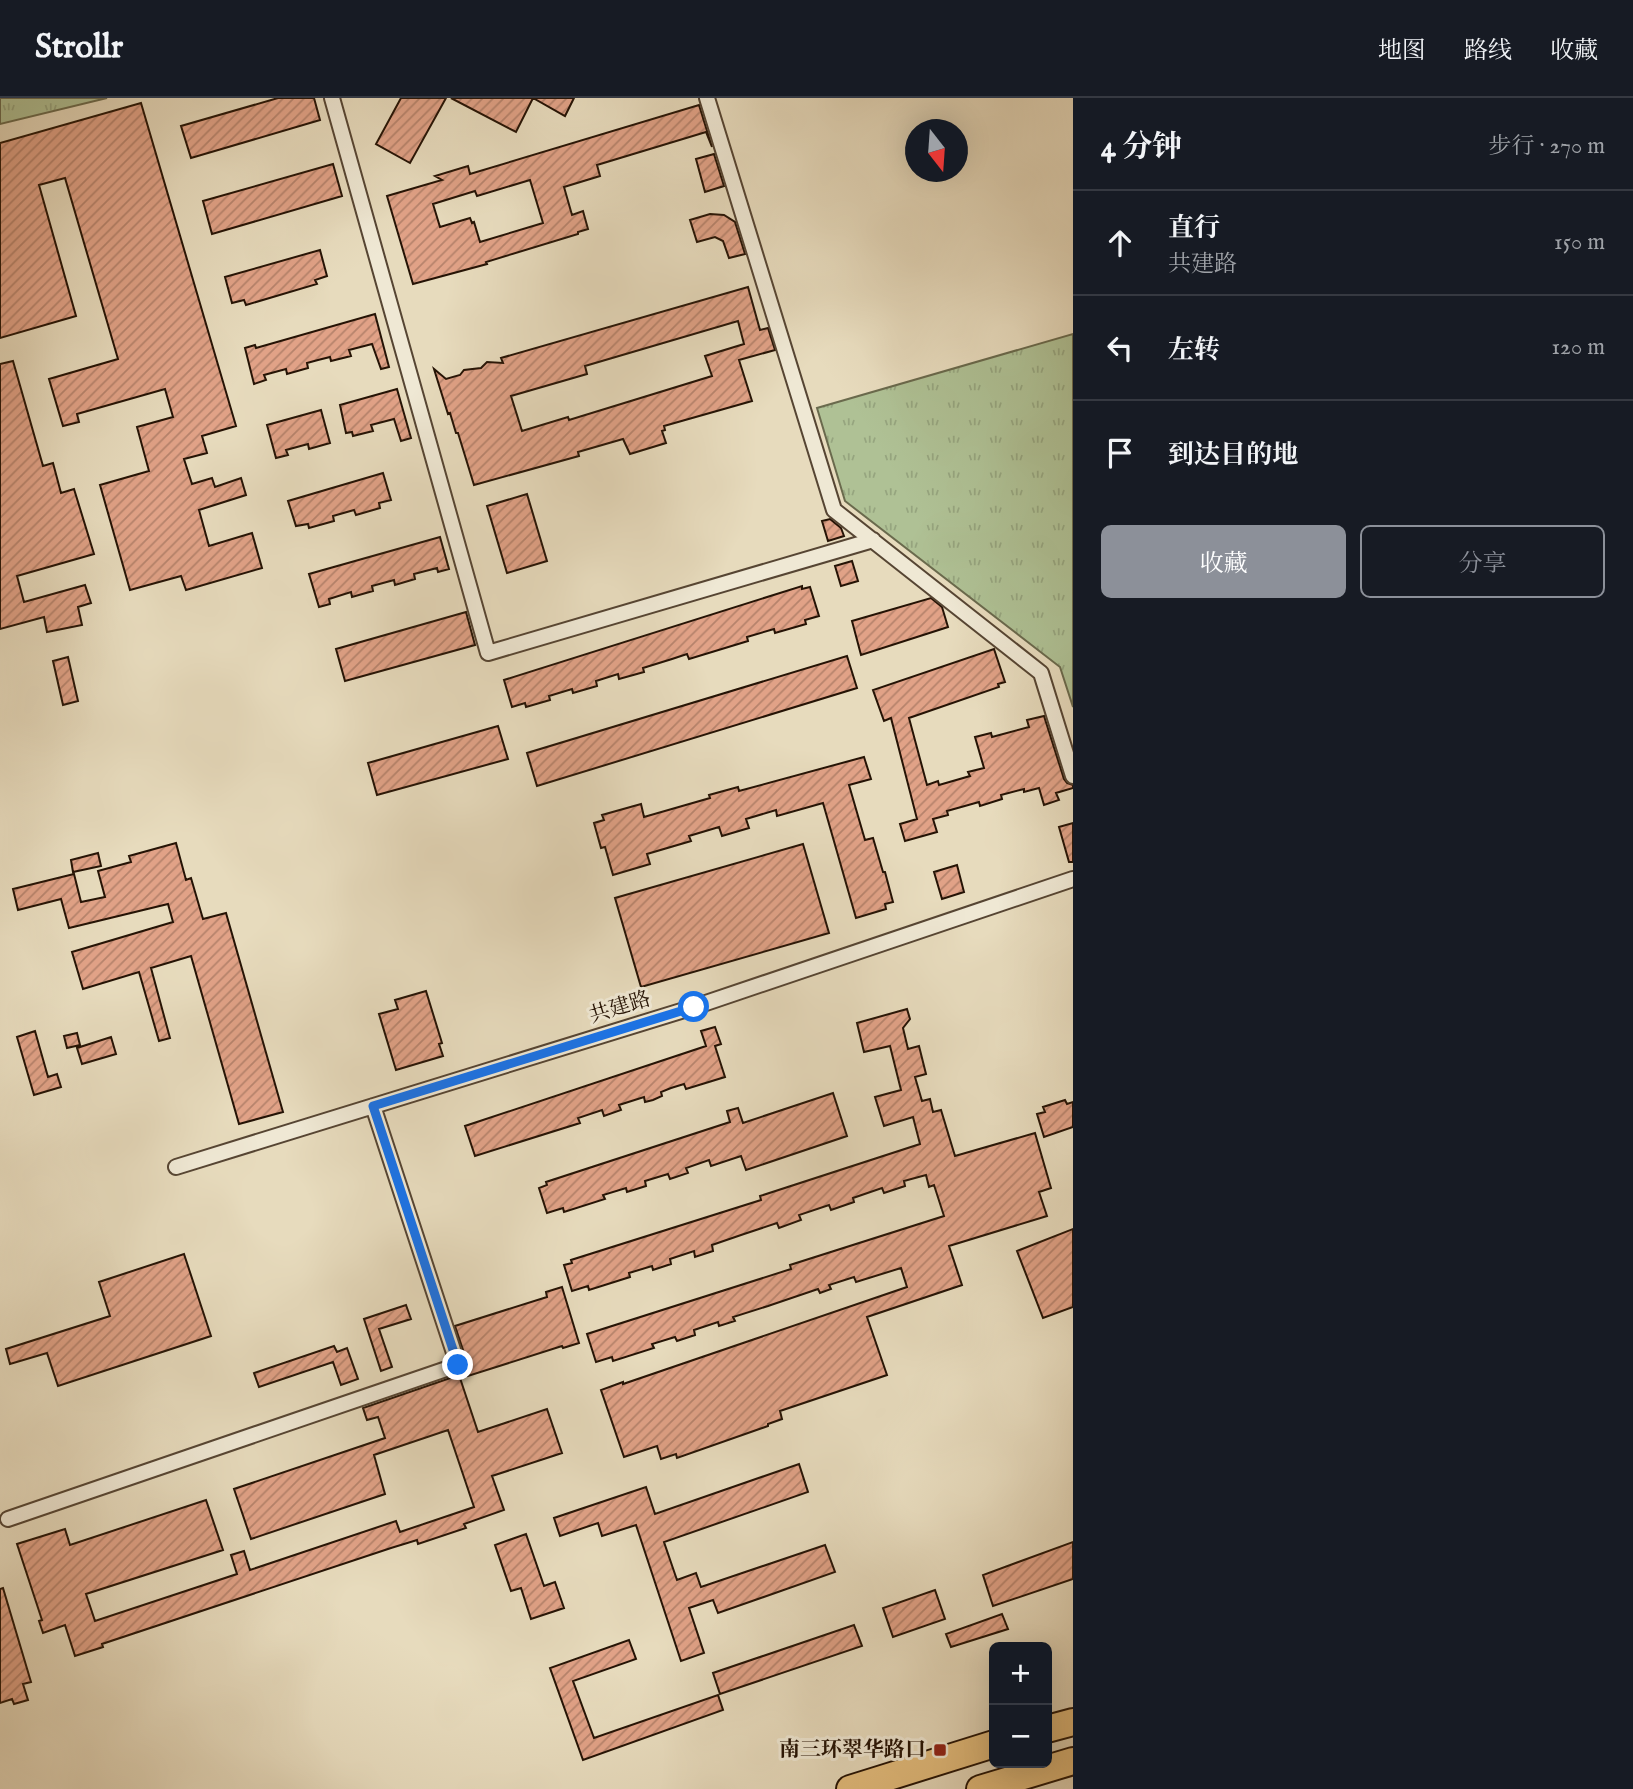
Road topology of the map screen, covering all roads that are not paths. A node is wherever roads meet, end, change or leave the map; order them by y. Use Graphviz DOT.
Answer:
graph roads {
  1 [pos="331,98"];
  2 [pos="708,98"];
  3 [pos="873,540"];
  4 [pos="1073,776"];
  5 [pos="1073,879"];
  6 [pos="373,1106"];
  7 [pos="176,1167"];
  8 [pos="8,1518"];
  9 [pos="1073,1722"];
  10 [pos="1052,1728"];
  11 [pos="989,1746"];
  12 [pos="1073,1761"];
  13 [pos="850,1789"];
  14 [pos="980,1789"];
  1 -- 3 [label="street"];
  2 -- 3 [label="street"];
  3 -- 4 [label="street"];
  5 -- 6 [label="street, 共建路"];
  6 -- 7 [label="street, 共建路"];
  6 -- 8 [label="street"];
  9 -- 10 [label="highway"];
  11 -- 13 [label="highway"];
  12 -- 14 [label="highway"];
}
